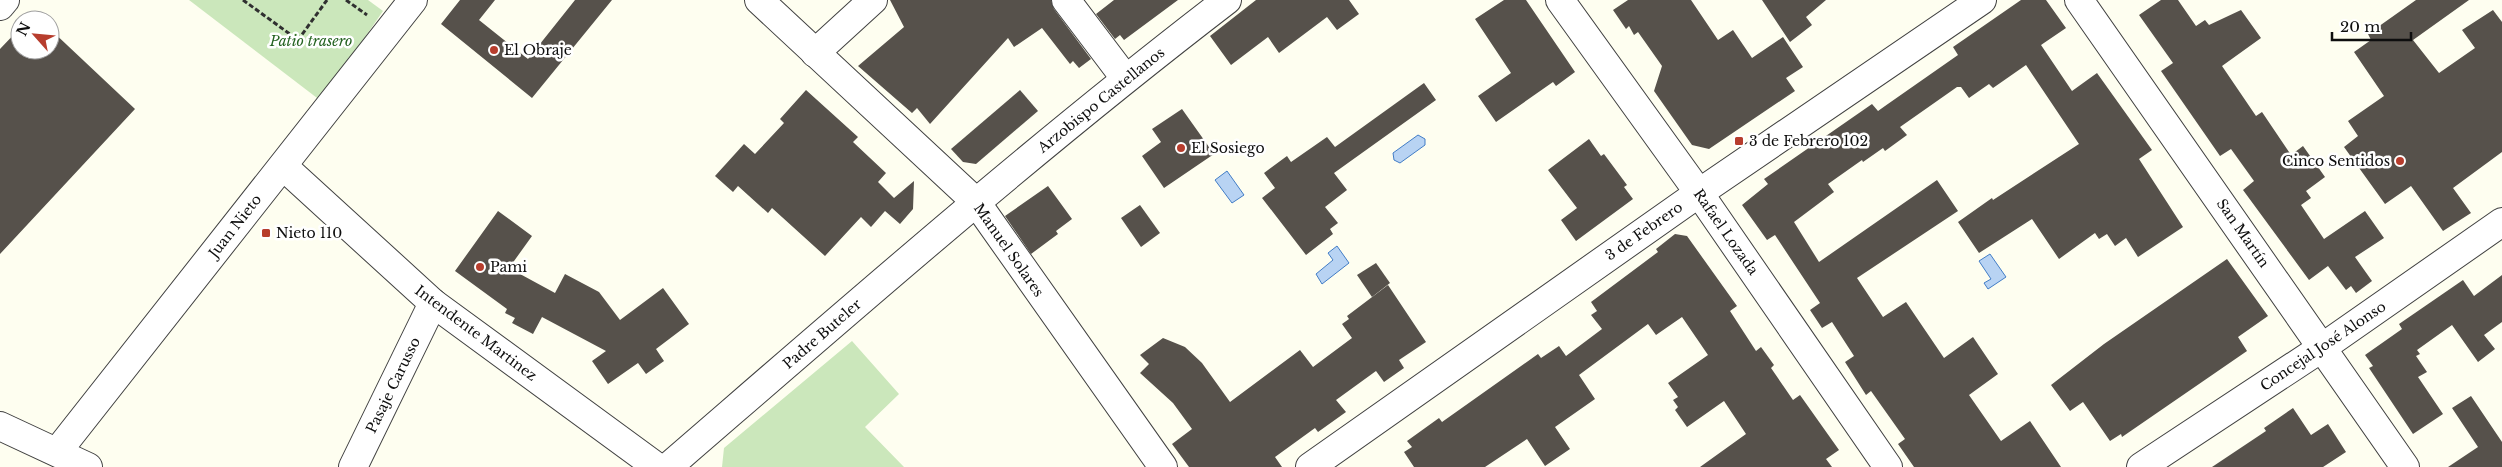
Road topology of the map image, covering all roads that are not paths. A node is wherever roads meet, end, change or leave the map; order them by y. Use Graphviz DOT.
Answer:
graph roads {
  1 [pos="5,0"];
  2 [pos="413,0"];
  3 [pos="759,0"];
  4 [pos="873,0"];
  5 [pos="1066,0"];
  6 [pos="1227,0"];
  7 [pos="1560,0"];
  8 [pos="1982,0"];
  9 [pos="2079,0"];
  10 [pos="0,6"];
  11 [pos="815,53"];
  12 [pos="1125,78"];
  13 [pos="283,166"];
  14 [pos="1700,192"];
  15 [pos="976,202"];
  16 [pos="2502,222"];
  17 [pos="433,303"];
  18 [pos="2323,347"];
  19 [pos="0,426"];
  20 [pos="57,452"];
  21 [pos="88,467"];
  22 [pos="353,467"];
  23 [pos="657,467"];
  24 [pos="668,467"];
  25 [pos="1163,467"];
  26 [pos="1310,467"];
  27 [pos="1888,467"];
  28 [pos="2141,467"];
  29 [pos="2405,467"];
  1 -- 10 [label="street"];
  2 -- 13 [label="street, Juan Nieto"];
  3 -- 11 [label="street, Manuel Solares"];
  4 -- 11 [label="street"];
  5 -- 12 [label="street"];
  6 -- 12 [label="street, Arzobispo Castellanos"];
  7 -- 14 [label="street, Rafael Lozada"];
  8 -- 14 [label="street, 3 de Febrero"];
  9 -- 18 [label="street, San Martín"];
  11 -- 15 [label="street, Manuel Solares"];
  12 -- 15 [label="street, Arzobispo Castellanos"];
  13 -- 17 [label="street, Intendente Martinez"];
  13 -- 20 [label="street, Juan Nieto"];
  14 -- 26 [label="street, 3 de Febrero"];
  14 -- 27 [label="street, Rafael Lozada"];
  15 -- 24 [label="street, Padre Buteler"];
  15 -- 25 [label="street, Manuel Solares"];
  16 -- 18 [label="street, Concejal José Alonso"];
  17 -- 22 [label="street, Pasaje Carusso"];
  17 -- 23 [label="street, Intendente Martinez"];
  18 -- 28 [label="street, Concejal José Alonso"];
  18 -- 29 [label="street, San Martín"];
  19 -- 20 [label="street"];
  20 -- 21 [label="street"];
}
